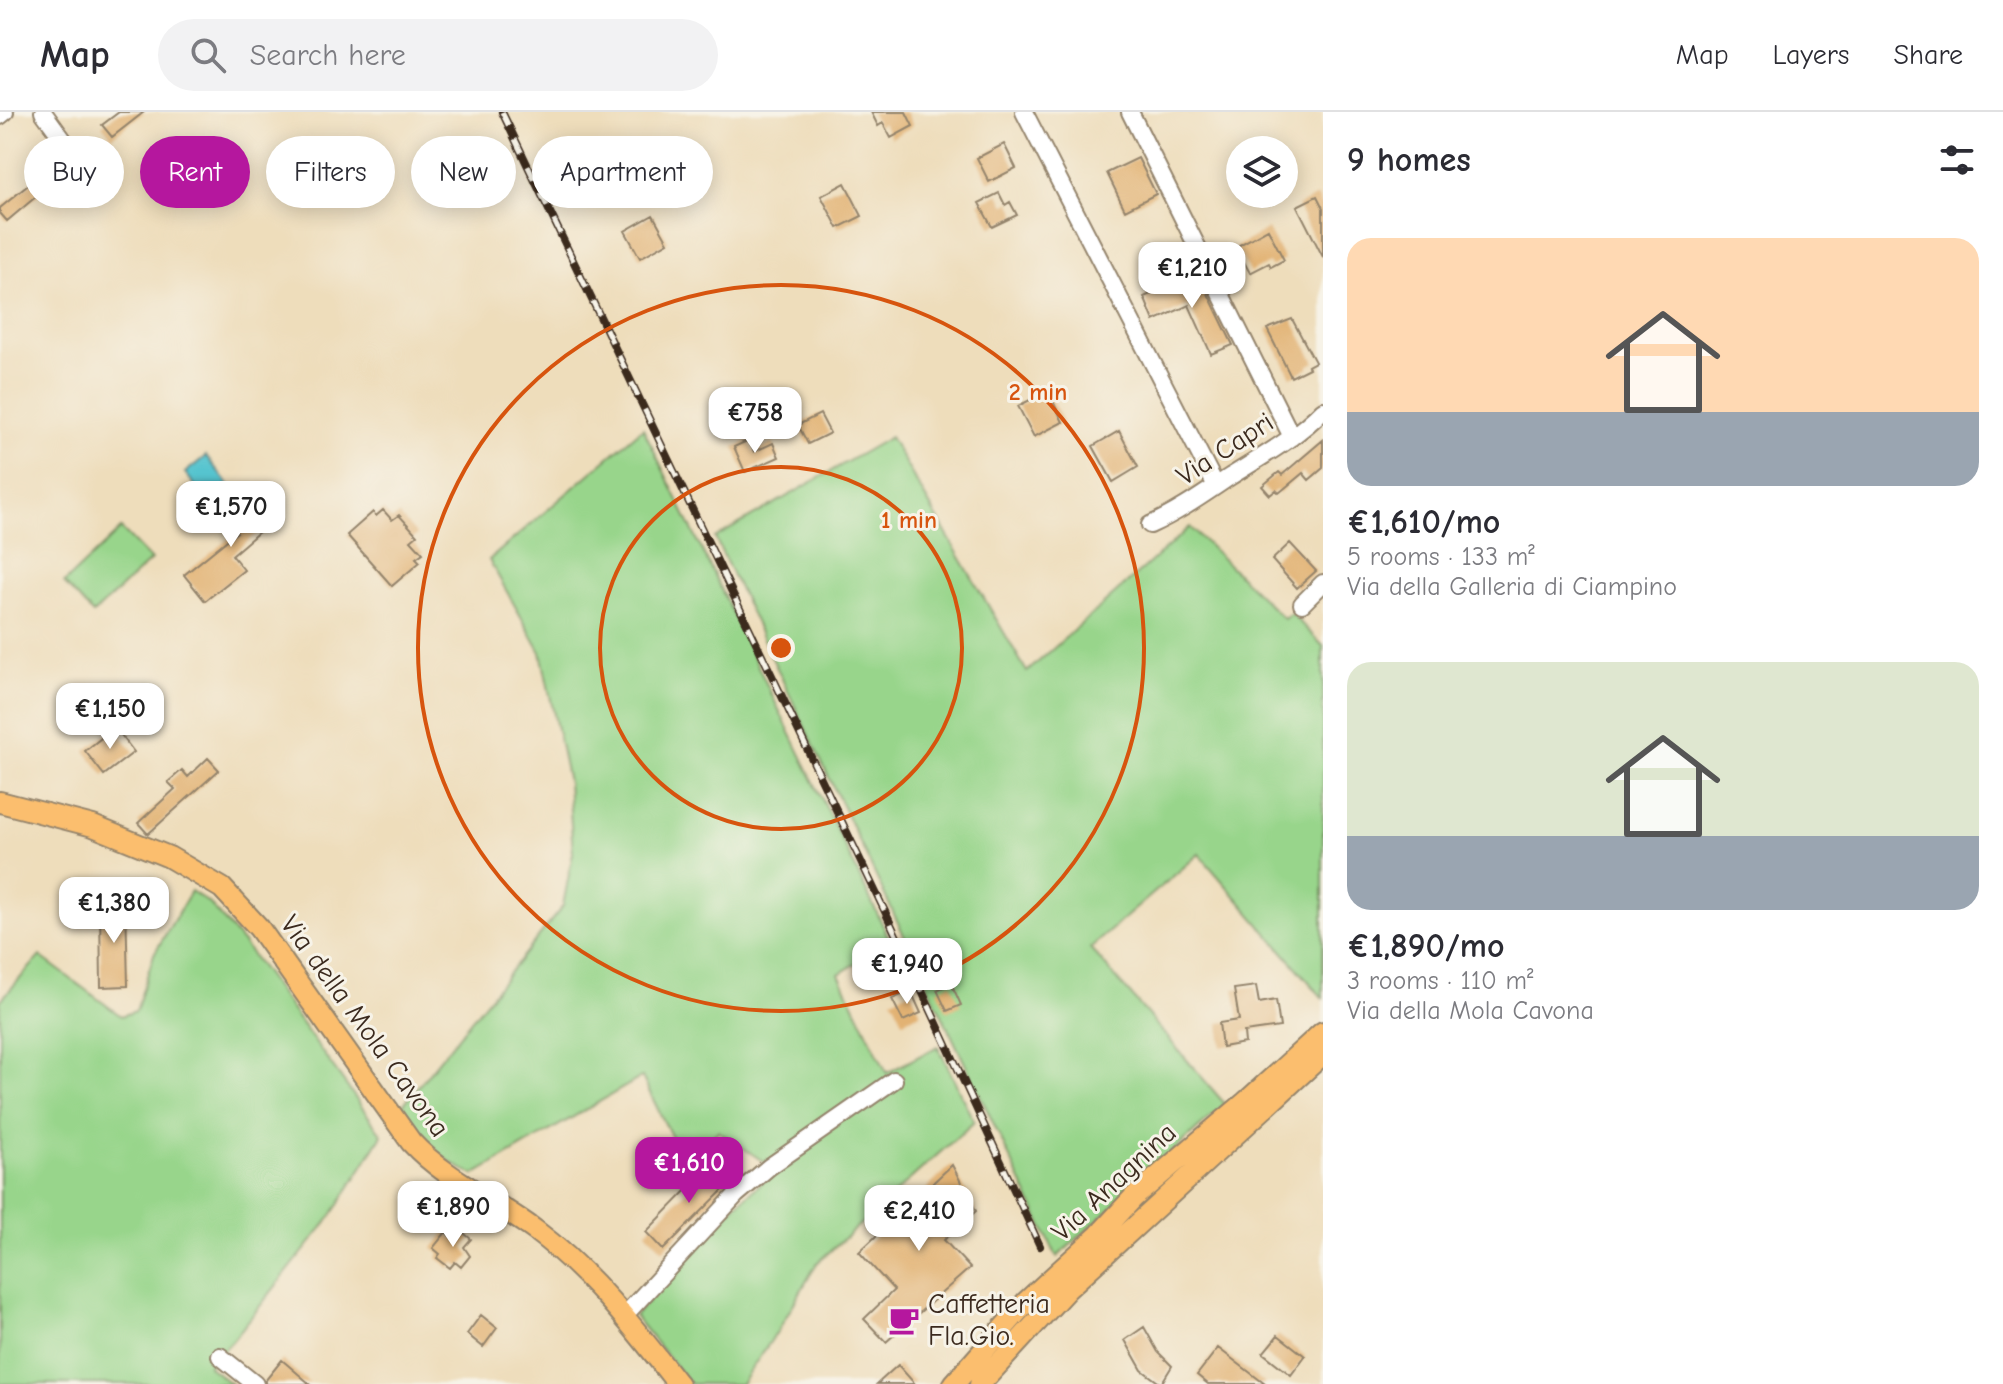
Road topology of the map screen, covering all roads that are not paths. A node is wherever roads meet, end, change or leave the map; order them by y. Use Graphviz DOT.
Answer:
graph roads {
  1 [pos="5,112"];
  2 [pos="43,112"];
  3 [pos="1024,112"];
  4 [pos="1130,112"];
  5 [pos="0,116"];
  6 [pos="60,136"];
  7 [pos="1323,410"];
  8 [pos="1292,437"];
  9 [pos="1216,486"];
  10 [pos="1150,525"];
  11 [pos="1323,583"];
  12 [pos="1302,604"];
  13 [pos="0,802"];
  14 [pos="1323,1032"];
  15 [pos="1323,1054"];
  16 [pos="894,1080"];
  17 [pos="624,1316"];
  18 [pos="220,1356"];
  19 [pos="980,1375"];
  20 [pos="255,1384"];
  21 [pos="678,1384"];
  22 [pos="954,1384"];
  1 -- 5 [label="street"];
  2 -- 6 [label="street"];
  3 -- 9 [label="street"];
  4 -- 8 [label="street"];
  7 -- 8 [label="street, Via Capri"];
  8 -- 9 [label="street, Via Capri"];
  9 -- 10 [label="street, Via Capri"];
  11 -- 12 [label="street"];
  13 -- 17 [label="main road, Via della Mola Cavona"];
  14 -- 19 [label="main road, Via Anagnina"];
  15 -- 19 [label="main road, Via Anagnina"];
  16 -- 17 [label="street"];
  17 -- 21 [label="main road, Via della Mola Cavona"];
  18 -- 20 [label="street"];
  19 -- 22 [label="main road, Via Anagnina"];
}
